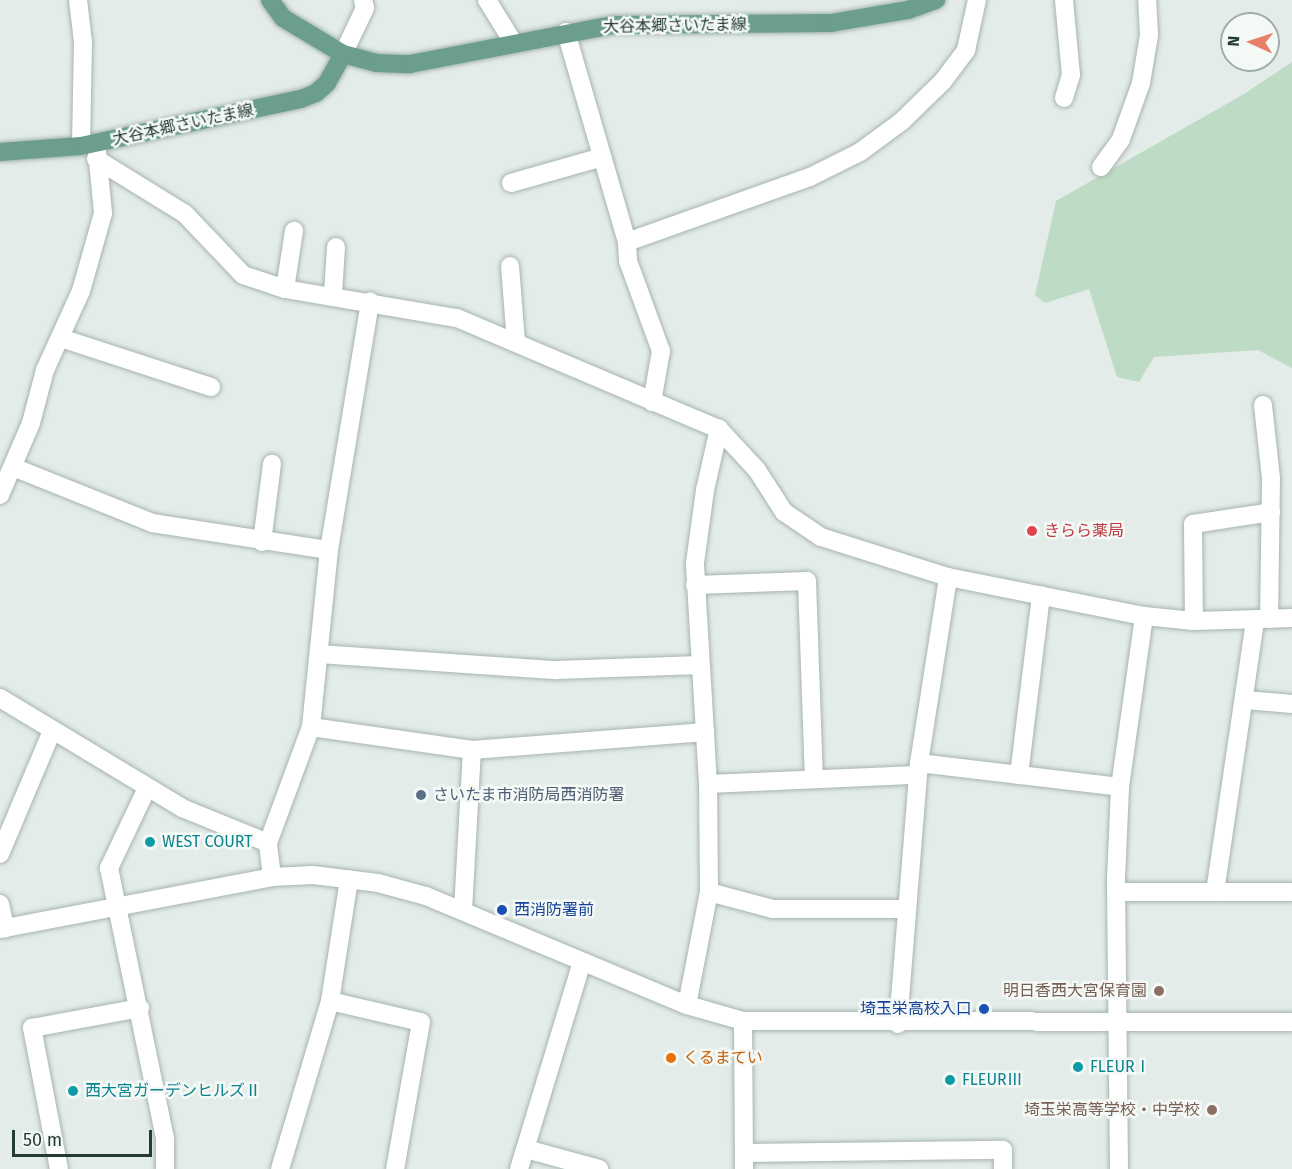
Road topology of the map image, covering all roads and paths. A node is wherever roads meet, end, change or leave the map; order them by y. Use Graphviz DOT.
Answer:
graph roads {
  1 [pos="78,0"];
  2 [pos="270,0"];
  3 [pos="363,0"];
  4 [pos="487,0"];
  5 [pos="936,0"];
  6 [pos="977,0"];
  7 [pos="1064,0"];
  8 [pos="1147,0"];
  9 [pos="566,32"];
  10 [pos="513,42"];
  11 [pos="343,54"];
  12 [pos="1065,98"];
  13 [pos="92,150"];
  14 [pos="0,152"];
  15 [pos="602,157"];
  16 [pos="1101,167"];
  17 [pos="512,183"];
  18 [pos="294,231"];
  19 [pos="627,242"];
  20 [pos="336,247"];
  21 [pos="510,266"];
  22 [pos="285,289"];
  23 [pos="333,294"];
  24 [pos="370,301"];
  25 [pos="61,338"];
  26 [pos="516,343"];
  27 [pos="211,387"];
  28 [pos="652,402"];
  29 [pos="1263,405"];
  30 [pos="719,429"];
  31 [pos="272,464"];
  32 [pos="13,467"];
  33 [pos="0,495"];
  34 [pos="1271,512"];
  35 [pos="262,542"];
  36 [pos="329,550"];
  37 [pos="948,577"];
  38 [pos="695,585"];
  39 [pos="1041,595"];
  40 [pos="1144,616"];
  41 [pos="1292,618"];
  42 [pos="1262,619"];
  43 [pos="1194,621"];
  44 [pos="319,654"];
  45 [pos="700,665"];
  46 [pos="0,698"];
  47 [pos="1245,700"];
  48 [pos="1292,704"];
  49 [pos="311,727"];
  50 [pos="52,731"];
  51 [pos="705,732"];
  52 [pos="472,750"];
  53 [pos="918,769"];
  54 [pos="1019,775"];
  55 [pos="814,779"];
  56 [pos="708,784"];
  57 [pos="1120,787"];
  58 [pos="147,788"];
  59 [pos="268,843"];
  60 [pos="0,854"];
  61 [pos="272,877"];
  62 [pos="349,879"];
  63 [pos="709,892"];
  64 [pos="1116,892"];
  65 [pos="1215,892"];
  66 [pos="1292,892"];
  67 [pos="0,904"];
  68 [pos="117,907"];
  69 [pos="907,909"];
  70 [pos="463,910"];
  71 [pos="2,929"];
  72 [pos="582,962"];
  73 [pos="330,1001"];
  74 [pos="687,1005"];
  75 [pos="140,1008"];
  76 [pos="743,1021"];
  77 [pos="1292,1022"];
  78 [pos="898,1024"];
  79 [pos="1118,1024"];
  80 [pos="526,1149"];
  81 [pos="895,1160"];
  82 [pos="744,1161"];
  83 [pos="59,1169"];
  84 [pos="165,1169"];
  85 [pos="280,1169"];
  86 [pos="395,1169"];
  87 [pos="519,1169"];
  88 [pos="599,1169"];
  89 [pos="1004,1169"];
  90 [pos="1119,1169"];
  1 -- 13 [label="street"];
  2 -- 11 [label="main road, 大谷本郷さいたま線"];
  3 -- 11 [label="street"];
  4 -- 10 [label="street"];
  5 -- 9 [label="main road, 大谷本郷さいたま線"];
  6 -- 19 [label="street"];
  7 -- 12 [label="street"];
  8 -- 16 [label="street"];
  9 -- 10 [label="main road, 大谷本郷さいたま線"];
  9 -- 15 [label="street"];
  10 -- 11 [label="main road, 大谷本郷さいたま線"];
  11 -- 13 [label="main road, 大谷本郷さいたま線"];
  13 -- 14 [label="main road, 大谷本郷さいたま線"];
  13 -- 22 [label="street"];
  13 -- 25 [label="street"];
  15 -- 17 [label="street"];
  15 -- 19 [label="street"];
  18 -- 22 [label="street"];
  19 -- 28 [label="street"];
  20 -- 23 [label="street"];
  21 -- 26 [label="street"];
  22 -- 23 [label="street"];
  23 -- 24 [label="street"];
  24 -- 26 [label="street"];
  24 -- 36 [label="street"];
  25 -- 27 [label="street"];
  25 -- 32 [label="street"];
  26 -- 28 [label="street"];
  28 -- 30 [label="street"];
  29 -- 34 [label="street"];
  30 -- 37 [label="street"];
  30 -- 38 [label="street"];
  31 -- 35 [label="street"];
  32 -- 33 [label="street"];
  32 -- 35 [label="street"];
  34 -- 42 [label="street"];
  34 -- 43 [label="street"];
  35 -- 36 [label="street"];
  36 -- 44 [label="street"];
  37 -- 39 [label="street"];
  37 -- 53 [label="street"];
  38 -- 45 [label="street"];
  38 -- 55 [label="street"];
  39 -- 40 [label="street"];
  39 -- 54 [label="street"];
  40 -- 43 [label="street"];
  40 -- 57 [label="street"];
  41 -- 42 [label="street"];
  42 -- 43 [label="street"];
  42 -- 47 [label="street"];
  44 -- 45 [label="street"];
  44 -- 49 [label="street"];
  45 -- 51 [label="street"];
  46 -- 50 [label="street"];
  47 -- 48 [label="street"];
  47 -- 65 [label="street"];
  49 -- 52 [label="street"];
  49 -- 59 [label="street"];
  50 -- 58 [label="street"];
  50 -- 60 [label="street"];
  51 -- 52 [label="street"];
  51 -- 56 [label="street"];
  52 -- 70 [label="street"];
  53 -- 54 [label="street"];
  53 -- 55 [label="street"];
  53 -- 69 [label="street"];
  54 -- 57 [label="street"];
  55 -- 56 [label="street"];
  56 -- 63 [label="street"];
  57 -- 64 [label="street"];
  58 -- 59 [label="street"];
  58 -- 68 [label="street"];
  59 -- 61 [label="street"];
  61 -- 62 [label="street"];
  61 -- 68 [label="street"];
  62 -- 70 [label="street"];
  62 -- 73 [label="street"];
  63 -- 69 [label="street"];
  63 -- 74 [label="street"];
  64 -- 65 [label="street"];
  64 -- 79 [label="street"];
  65 -- 66 [label="street"];
  67 -- 71 [label="street"];
  68 -- 71 [label="street"];
  68 -- 75 [label="street"];
  69 -- 78 [label="street"];
  70 -- 72 [label="street"];
  72 -- 74 [label="street"];
  72 -- 80 [label="street"];
  73 -- 85 [label="street"];
  73 -- 86 [label="street"];
  74 -- 76 [label="street"];
  75 -- 83 [label="street"];
  75 -- 84 [label="street"];
  76 -- 78 [label="street"];
  76 -- 82 [label="street"];
  77 -- 79 [label="street"];
  78 -- 79 [label="street"];
  79 -- 90 [label="street"];
  80 -- 87 [label="street"];
  80 -- 88 [label="street"];
  81 -- 82 [label="street"];
  81 -- 89 [label="street"];
}
